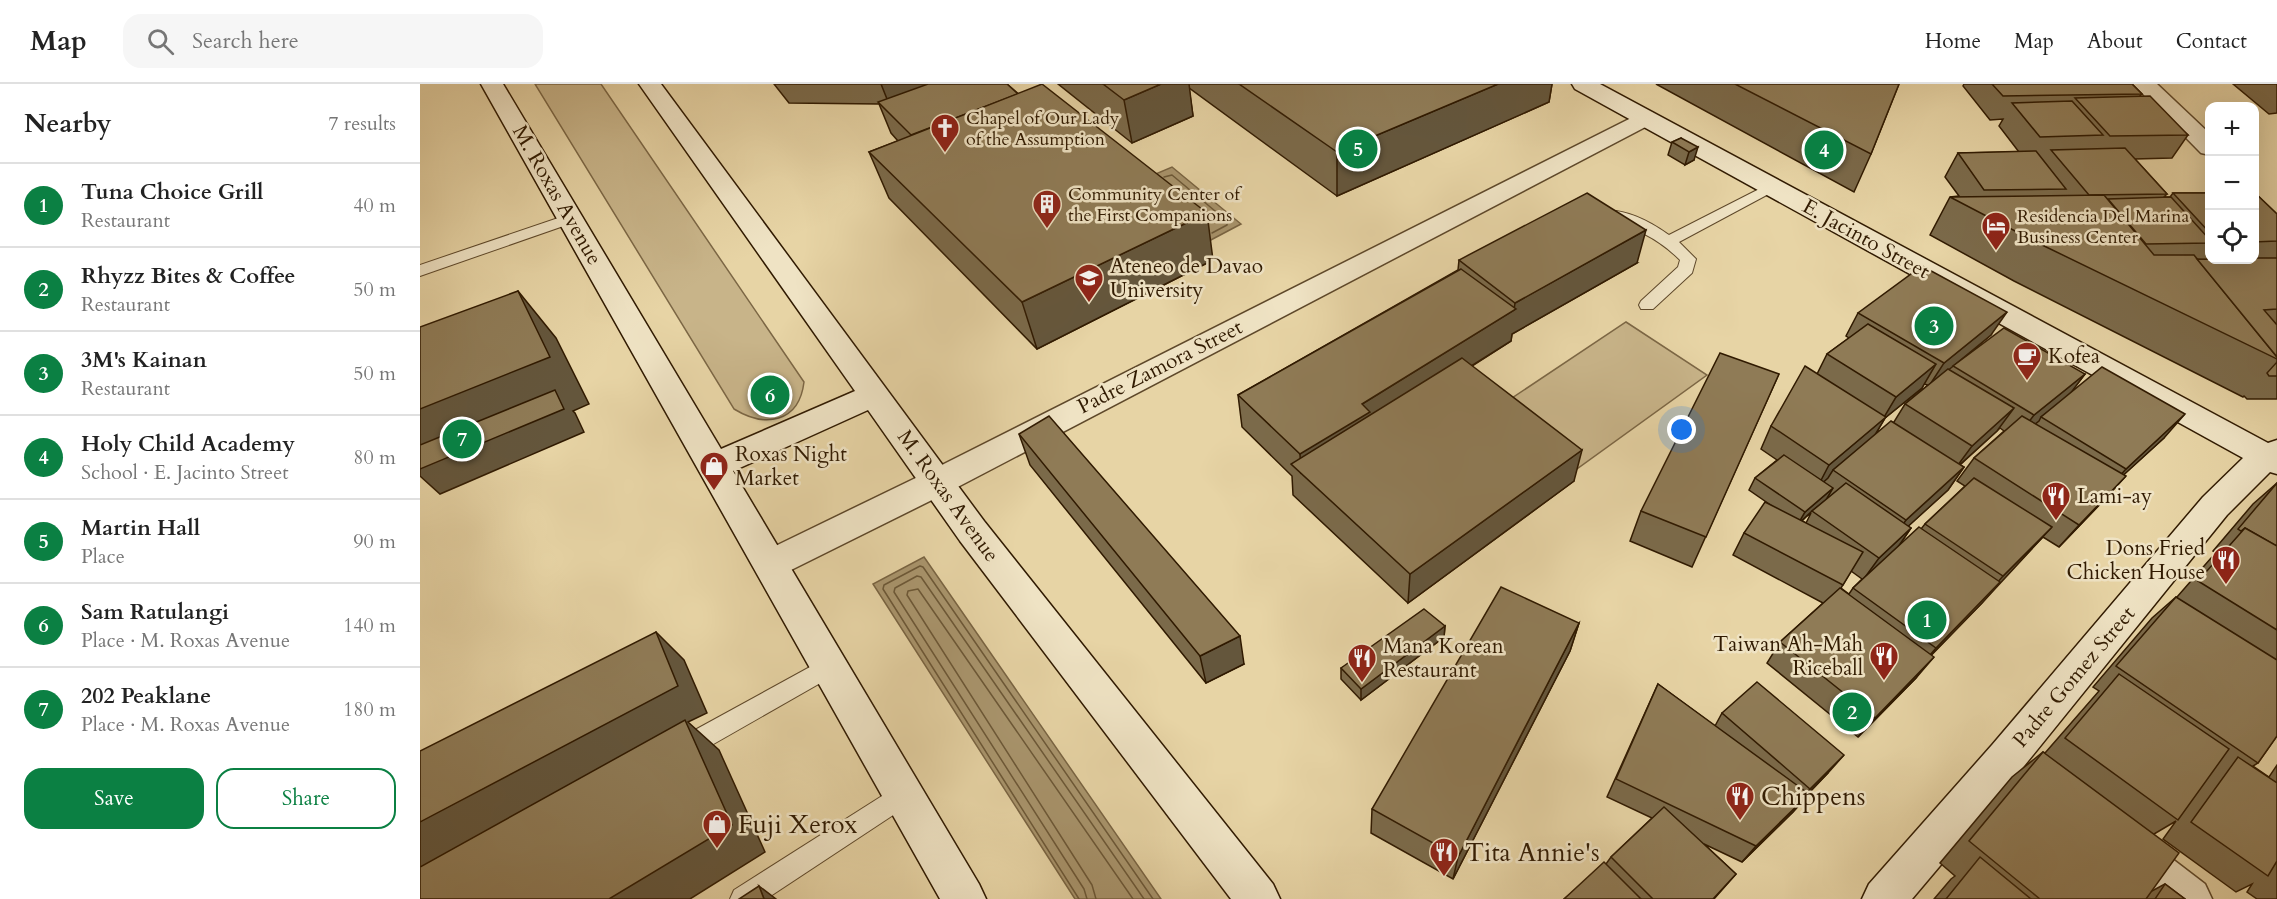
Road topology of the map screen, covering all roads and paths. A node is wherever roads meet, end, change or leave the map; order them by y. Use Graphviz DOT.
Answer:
graph roads {
  1 [pos="492,84"];
  2 [pos="650,84"];
  3 [pos="1583,84"];
  4 [pos="2144,84"];
  5 [pos="1644,118"];
  6 [pos="2205,143"];
  7 [pos="1771,187"];
  8 [pos="1586,215"];
  9 [pos="570,219"];
  10 [pos="1668,243"];
  11 [pos="420,271"];
  12 [pos="1647,305"];
  13 [pos="874,395"];
  14 [pos="2273,457"];
  15 [pos="713,466"];
  16 [pos="938,482"];
  17 [pos="771,564"];
  18 [pos="830,666"];
  19 [pos="666,759"];
  20 [pos="904,794"];
  21 [pos="2098,828"];
  22 [pos="743,899"];
  23 [pos="963,899"];
  24 [pos="1258,899"];
  25 [pos="1884,899"];
  26 [pos="2190,899"];
  1 -- 9 [label="main road, M. Roxas Avenue"];
  2 -- 13 [label="main road, M. Roxas Avenue"];
  3 -- 5 [label="main road, E. Jacinto Street"];
  4 -- 6 [label="main road"];
  5 -- 7 [label="main road, E. Jacinto Street"];
  5 -- 16 [label="main road, Padre Zamora Street"];
  7 -- 10 [label="lane"];
  7 -- 14 [label="main road, E. Jacinto Street"];
  8 -- 10 [label="lane"];
  9 -- 11 [label="lane"];
  9 -- 15 [label="main road, M. Roxas Avenue"];
  10 -- 12 [label="lane"];
  13 -- 15 [label="main road"];
  13 -- 16 [label="main road, M. Roxas Avenue"];
  14 -- 25 [label="main road, Padre Gomez Street"];
  15 -- 17 [label="main road, M. Roxas Avenue"];
  16 -- 17 [label="main road, Padre Zamora Street"];
  16 -- 24 [label="main road, M. Roxas Avenue"];
  17 -- 18 [label="main road, M. Roxas Avenue"];
  18 -- 19 [label="lane"];
  18 -- 20 [label="main road, M. Roxas Avenue"];
  20 -- 22 [label="lane"];
  20 -- 23 [label="main road, M. Roxas Avenue"];
  21 -- 26 [label="main road"];
}
